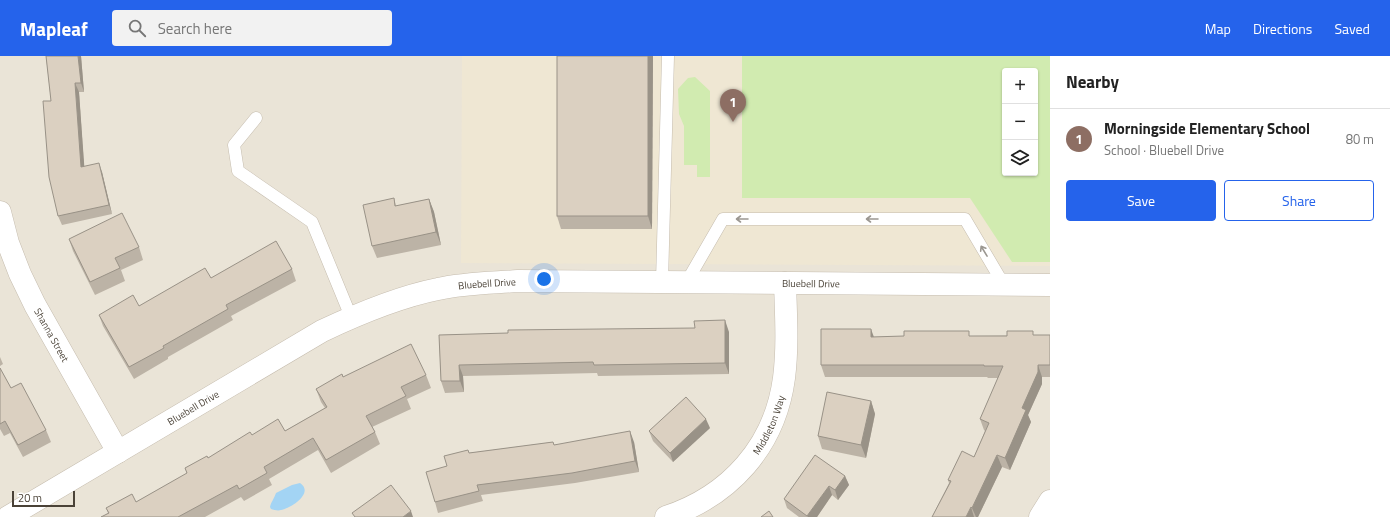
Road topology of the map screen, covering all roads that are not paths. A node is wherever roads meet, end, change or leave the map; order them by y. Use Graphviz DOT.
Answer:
graph roads {
  1 [pos="668,56"];
  2 [pos="256,118"];
  3 [pos="0,212"];
  4 [pos="662,282"];
  5 [pos="686,283"];
  6 [pos="785,284"];
  7 [pos="1004,285"];
  8 [pos="1050,285"];
  9 [pos="351,317"];
  10 [pos="118,452"];
  11 [pos="1050,501"];
  12 [pos="8,517"];
  13 [pos="666,517"];
  14 [pos="1040,517"];
  1 -- 4 [label="lane"];
  2 -- 9 [label="lane"];
  3 -- 10 [label="street, Shanna Street"];
  4 -- 5 [label="street, Bluebell Drive"];
  4 -- 9 [label="street, Bluebell Drive"];
  5 -- 6 [label="street, Bluebell Drive"];
  7 -- 5 [label="lane, one-way"];
  6 -- 7 [label="street, Bluebell Drive"];
  6 -- 13 [label="street, Middleton Way"];
  7 -- 8 [label="street, Bluebell Drive"];
  9 -- 10 [label="street, Bluebell Drive"];
  10 -- 12 [label="street, Bluebell Drive"];
  11 -- 14 [label="street"];
}
